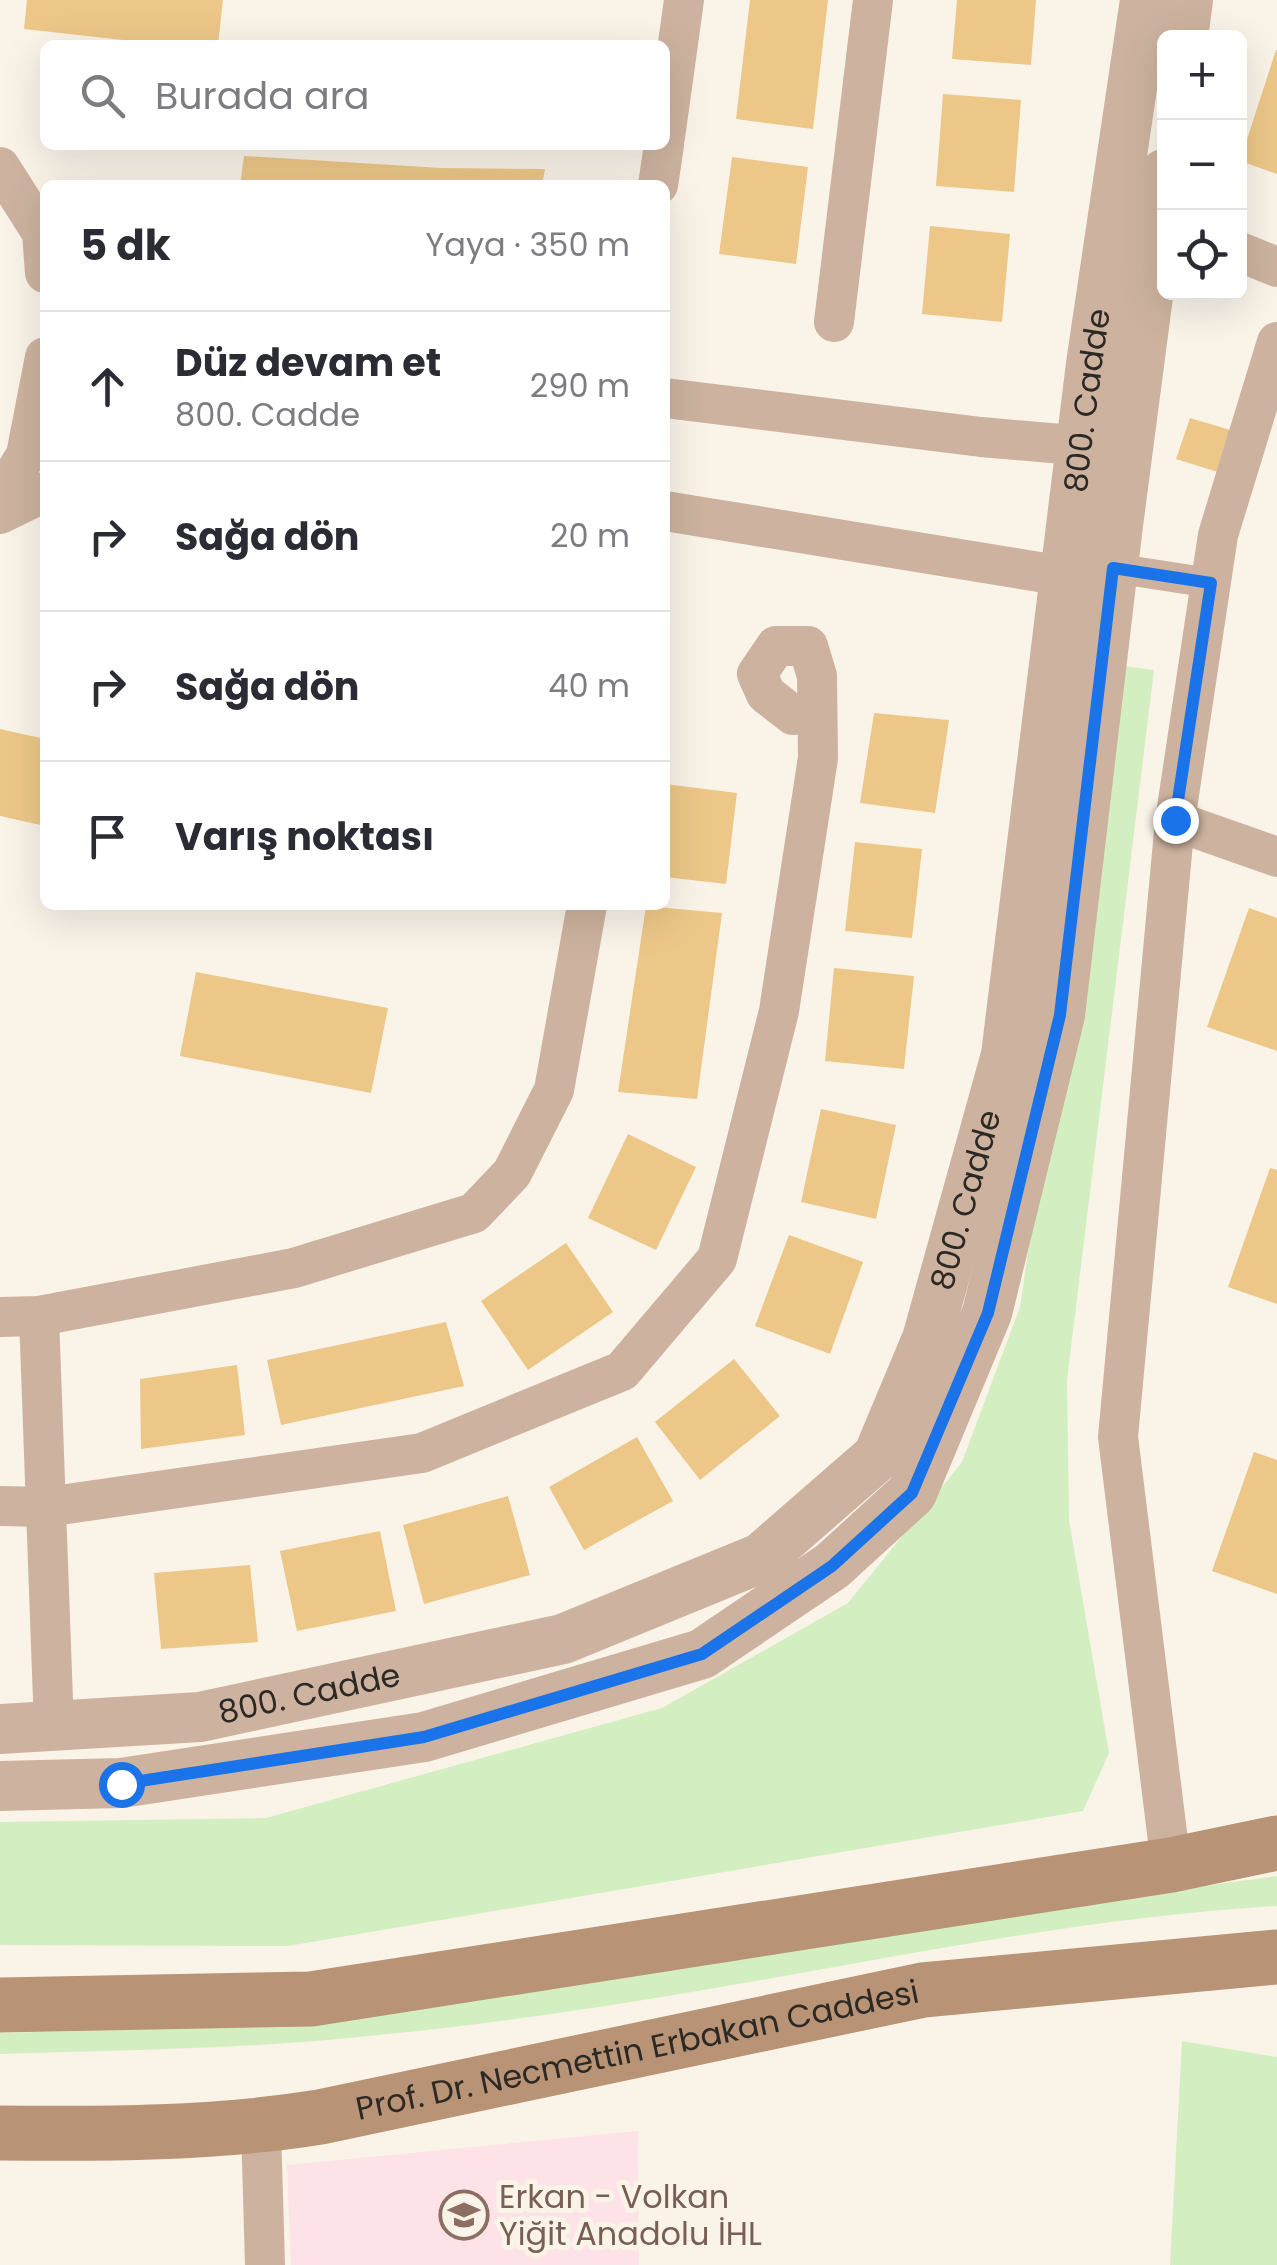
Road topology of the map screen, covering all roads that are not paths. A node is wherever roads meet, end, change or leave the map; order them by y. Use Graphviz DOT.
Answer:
graph roads {
  1 [pos="684,0"];
  2 [pos="873,0"];
  3 [pos="1144,0"];
  4 [pos="1188,0"];
  5 [pos="1184,30"];
  6 [pos="670,101"];
  7 [pos="663,150"];
  8 [pos="0,159"];
  9 [pos="0,167"];
  10 [pos="659,180"];
  11 [pos="40,201"];
  12 [pos="1161,210"];
  13 [pos="40,230"];
  14 [pos="1247,255"];
  15 [pos="1277,266"];
  16 [pos="834,322"];
  17 [pos="1277,342"];
  18 [pos="40,384"];
  19 [pos="670,399"];
  20 [pos="1105,447"];
  21 [pos="40,494"];
  22 [pos="0,498"];
  23 [pos="670,512"];
  24 [pos="0,514"];
  25 [pos="1096,576"];
  26 [pos="1211,583"];
  27 [pos="817,708"];
  28 [pos="1175,820"];
  29 [pos="1277,857"];
  30 [pos="586,910"];
  31 [pos="19,1317"];
  32 [pos="0,1506"];
  33 [pos="46,1507"];
  34 [pos="54,1728"];
  35 [pos="0,1729"];
  36 [pos="0,1786"];
  37 [pos="1277,1844"];
  38 [pos="1171,1865"];
  39 [pos="1277,1957"];
  40 [pos="0,2006"];
  41 [pos="261,2126"];
  42 [pos="0,2133"];
  43 [pos="265,2265"];
  1 -- 6 [label="street"];
  2 -- 16 [label="street"];
  3 -- 20 [label="street, 800. Cadde"];
  4 -- 5 [label="street"];
  7 -- 10 [label="street"];
  8 -- 11 [label="street"];
  9 -- 13 [label="street"];
  12 -- 20 [label="street, 800. Cadde"];
  14 -- 15 [label="street"];
  17 -- 26 [label="street"];
  18 -- 22 [label="street"];
  19 -- 20 [label="street"];
  20 -- 25 [label="street, 800. Cadde"];
  21 -- 24 [label="street"];
  23 -- 25 [label="street"];
  25 -- 26 [label="street"];
  25 -- 34 [label="street, 800. Cadde"];
  25 -- 36 [label="street, 800. Cadde"];
  26 -- 28 [label="street"];
  27 -- 33 [label="street"];
  28 -- 29 [label="street"];
  28 -- 38 [label="street"];
  30 -- 31 [label="street"];
  31 -- 33 [label="street"];
  32 -- 33 [label="street"];
  33 -- 34 [label="street"];
  34 -- 35 [label="street, 800. Cadde"];
  37 -- 38 [label="main road"];
  38 -- 40 [label="main road"];
  39 -- 41 [label="main road, Prof. Dr. Necmettin Erbakan Caddesi"];
  41 -- 42 [label="main road, Prof. Dr. Necmettin Erbakan Caddesi"];
  41 -- 43 [label="street"];
}
